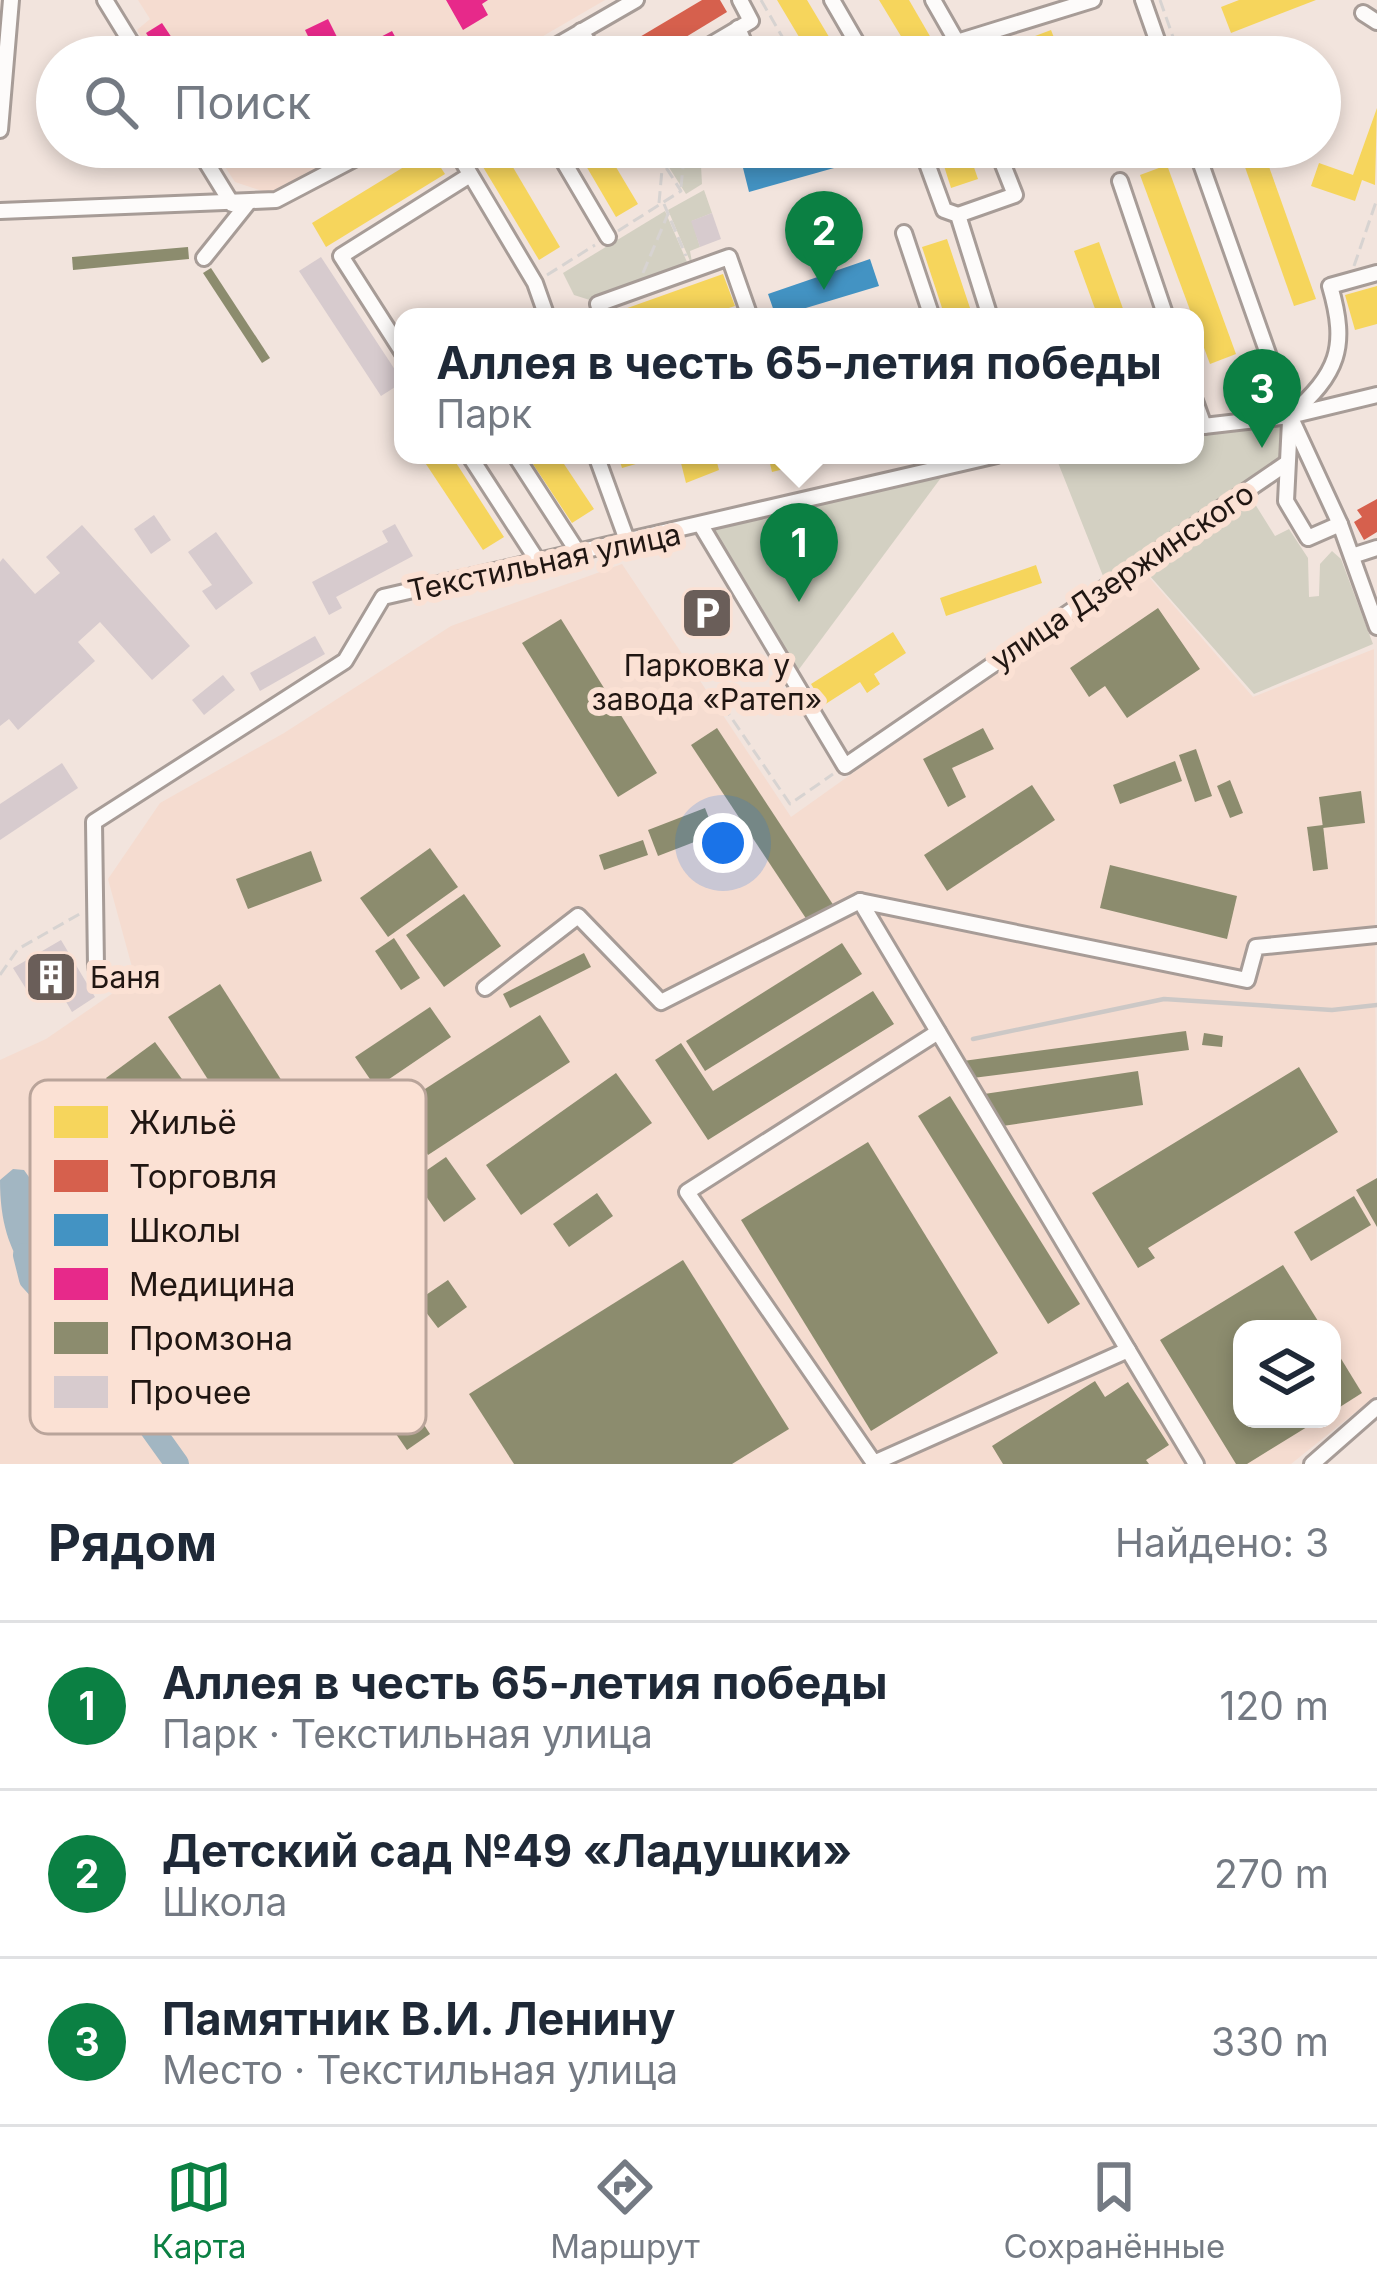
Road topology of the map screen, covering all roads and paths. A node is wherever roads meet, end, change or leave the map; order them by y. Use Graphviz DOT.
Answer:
graph roads {
  1 [pos="11,0"];
  2 [pos="105,0"];
  3 [pos="636,0"];
  4 [pos="740,0"];
  5 [pos="761,0"];
  6 [pos="832,0"];
  7 [pos="932,0"];
  8 [pos="1093,0"];
  9 [pos="1143,0"];
  10 [pos="1160,0"];
  11 [pos="1067,4"];
  12 [pos="1363,13"];
  13 [pos="1377,22"];
  14 [pos="738,28"];
  15 [pos="581,32"];
  16 [pos="127,36"];
  17 [pos="574,36"];
  18 [pos="584,36"];
  19 [pos="724,36"];
  20 [pos="741,36"];
  21 [pos="782,36"];
  22 [pos="853,36"];
  23 [pos="953,36"];
  24 [pos="974,36"];
  25 [pos="1156,36"];
  26 [pos="1173,36"];
  27 [pos="0,130"];
  28 [pos="213,168"];
  29 [pos="337,168"];
  30 [pos="466,168"];
  31 [pos="568,168"];
  32 [pos="663,168"];
  33 [pos="666,168"];
  34 [pos="683,168"];
  35 [pos="929,168"];
  36 [pos="1004,168"];
  37 [pos="1202,168"];
  38 [pos="470,175"];
  39 [pos="1120,181"];
  40 [pos="681,191"];
  41 [pos="1377,200"];
  42 [pos="240,203"];
  43 [pos="661,204"];
  44 [pos="0,212"];
  45 [pos="668,214"];
  46 [pos="958,215"];
  47 [pos="904,233"];
  48 [pos="608,236"];
  49 [pos="204,258"];
  50 [pos="692,270"];
  51 [pos="1377,273"];
  52 [pos="1348,281"];
  53 [pos="535,283"];
  54 [pos="636,290"];
  55 [pos="544,308"];
  56 [pos="599,308"];
  57 [pos="747,308"];
  58 [pos="929,308"];
  59 [pos="987,308"];
  60 [pos="1163,308"];
  61 [pos="394,338"];
  62 [pos="1377,395"];
  63 [pos="1290,416"];
  64 [pos="1204,426"];
  65 [pos="1287,463"];
  66 [pos="475,464"];
  67 [pos="520,464"];
  68 [pos="599,464"];
  69 [pos="950,464"];
  70 [pos="1340,524"];
  71 [pos="702,527"];
  72 [pos="628,543"];
  73 [pos="1377,548"];
  74 [pos="579,554"];
  75 [pos="1352,556"];
  76 [pos="539,563"];
  77 [pos="1377,627"];
  78 [pos="731,688"];
  79 [pos="844,766"];
  80 [pos="860,901"];
  81 [pos="95,905"];
  82 [pos="1377,935"];
  83 [pos="95,967"];
  84 [pos="0,974"];
  85 [pos="485,988"];
  86 [pos="938,1033"];
  87 [pos="1128,1350"];
  88 [pos="1377,1407"];
  89 [pos="1196,1464"];
  90 [pos="1312,1464"];
  1 -- 27 [label="street"];
  2 -- 16 [label="street"];
  3 -- 15 [label="street"];
  4 -- 14 [label="street"];
  5 -- 21 [label="path"];
  6 -- 22 [label="street"];
  7 -- 23 [label="street"];
  8 -- 11 [label="street"];
  9 -- 25 [label="street"];
  10 -- 26 [label="path"];
  11 -- 24 [label="street"];
  12 -- 13 [label="street"];
  14 -- 19 [label="street"];
  14 -- 20 [label="street"];
  15 -- 17 [label="street"];
  15 -- 18 [label="street"];
  28 -- 42 [label="street"];
  29 -- 42 [label="street"];
  30 -- 38 [label="street"];
  31 -- 48 [label="street"];
  32 -- 43 [label="path"];
  33 -- 40 [label="path"];
  34 -- 40 [label="path"];
  35 -- 46 [label="street"];
  36 -- 46 [label="street"];
  37 -- 63 [label="street"];
  38 -- 53 [label="street"];
  38 -- 61 [label="street"];
  39 -- 60 [label="street"];
  40 -- 43 [label="path"];
  41 -- 52 [label="path"];
  42 -- 44 [label="street"];
  42 -- 49 [label="street"];
  43 -- 45 [label="path"];
  43 -- 48 [label="path"];
  45 -- 50 [label="path"];
  45 -- 54 [label="path"];
  46 -- 59 [label="street"];
  47 -- 58 [label="street"];
  48 -- 53 [label="path"];
  50 -- 54 [label="street"];
  50 -- 57 [label="street"];
  51 -- 52 [label="street"];
  52 -- 63 [label="street"];
  53 -- 55 [label="street"];
  54 -- 56 [label="street"];
  62 -- 63 [label="street"];
  63 -- 64 [label="street"];
  63 -- 65 [label="street"];
  63 -- 70 [label="street"];
  65 -- 70 [label="street"];
  65 -- 79 [label="street, улица Дзержинского"];
  66 -- 76 [label="street"];
  67 -- 74 [label="street"];
  68 -- 72 [label="street"];
  69 -- 71 [label="street, Текстильная улица"];
  70 -- 75 [label="street"];
  71 -- 72 [label="street, Текстильная улица"];
  71 -- 79 [label="street"];
  72 -- 74 [label="street, Текстильная улица"];
  73 -- 75 [label="street"];
  74 -- 76 [label="street, Текстильная улица"];
  75 -- 77 [label="street"];
  76 -- 81 [label="street, Текстильная улица"];
  78 -- 79 [label="path"];
  80 -- 82 [label="street"];
  80 -- 85 [label="street"];
  80 -- 86 [label="street"];
  81 -- 83 [label="street, Текстильная улица"];
  81 -- 84 [label="path"];
  86 -- 87 [label="street"];
  86 -- 87 [label="street"];
  87 -- 89 [label="street"];
  88 -- 90 [label="street"];
}
